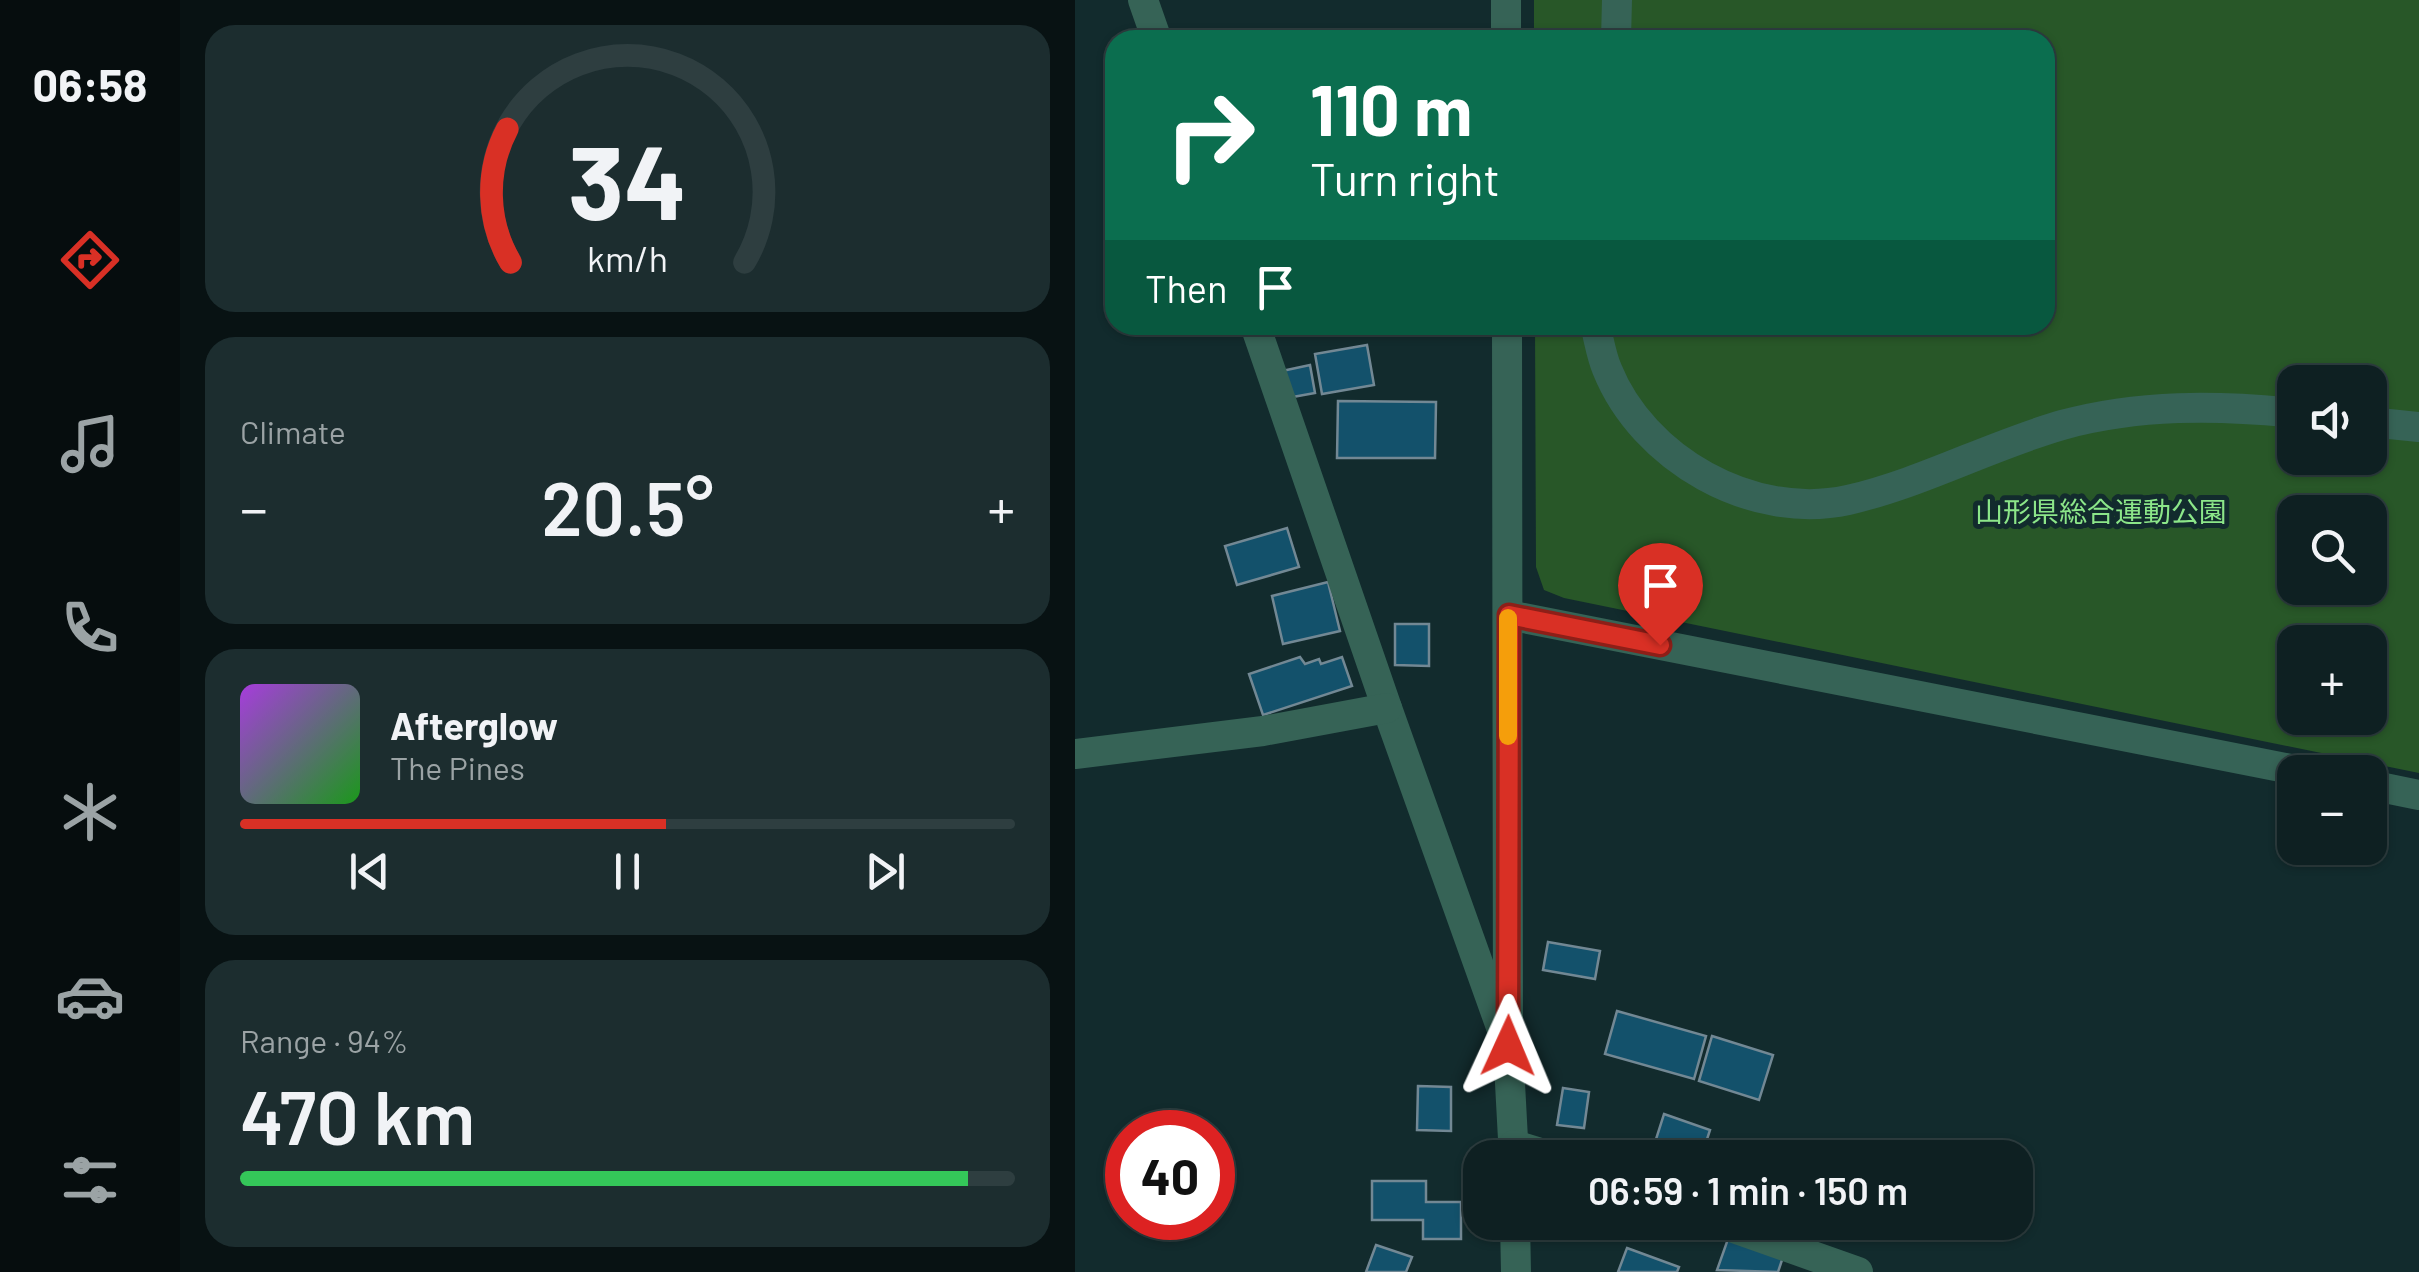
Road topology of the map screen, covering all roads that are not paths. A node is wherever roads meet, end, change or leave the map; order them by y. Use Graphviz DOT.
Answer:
graph roads {
  1 [pos="1143,0"];
  2 [pos="1506,0"];
  3 [pos="1617,0"];
  4 [pos="1154,30"];
  5 [pos="1506,30"];
  6 [pos="1616,30"];
  7 [pos="1258,335"];
  8 [pos="1507,335"];
  9 [pos="1598,335"];
  10 [pos="2277,412"];
  11 [pos="2387,424"];
  12 [pos="2419,427"];
  13 [pos="1509,615"];
  14 [pos="1387,708"];
  15 [pos="1075,754"];
  16 [pos="2277,766"];
  17 [pos="2387,788"];
  18 [pos="2419,795"];
  19 [pos="1508,1046"];
  20 [pos="1513,1140"];
  21 [pos="1515,1240"];
  22 [pos="1768,1240"];
  23 [pos="1515,1272"];
  24 [pos="1859,1272"];
  1 -- 4 [label="street"];
  2 -- 5 [label="street"];
  3 -- 6 [label="street"];
  7 -- 14 [label="street"];
  8 -- 13 [label="street"];
  9 -- 10 [label="street"];
  11 -- 12 [label="street"];
  13 -- 16 [label="street"];
  13 -- 19 [label="street"];
  14 -- 15 [label="street"];
  14 -- 19 [label="street"];
  17 -- 18 [label="street"];
  19 -- 20 [label="street"];
  21 -- 23 [label="street"];
  22 -- 24 [label="street"];
}
